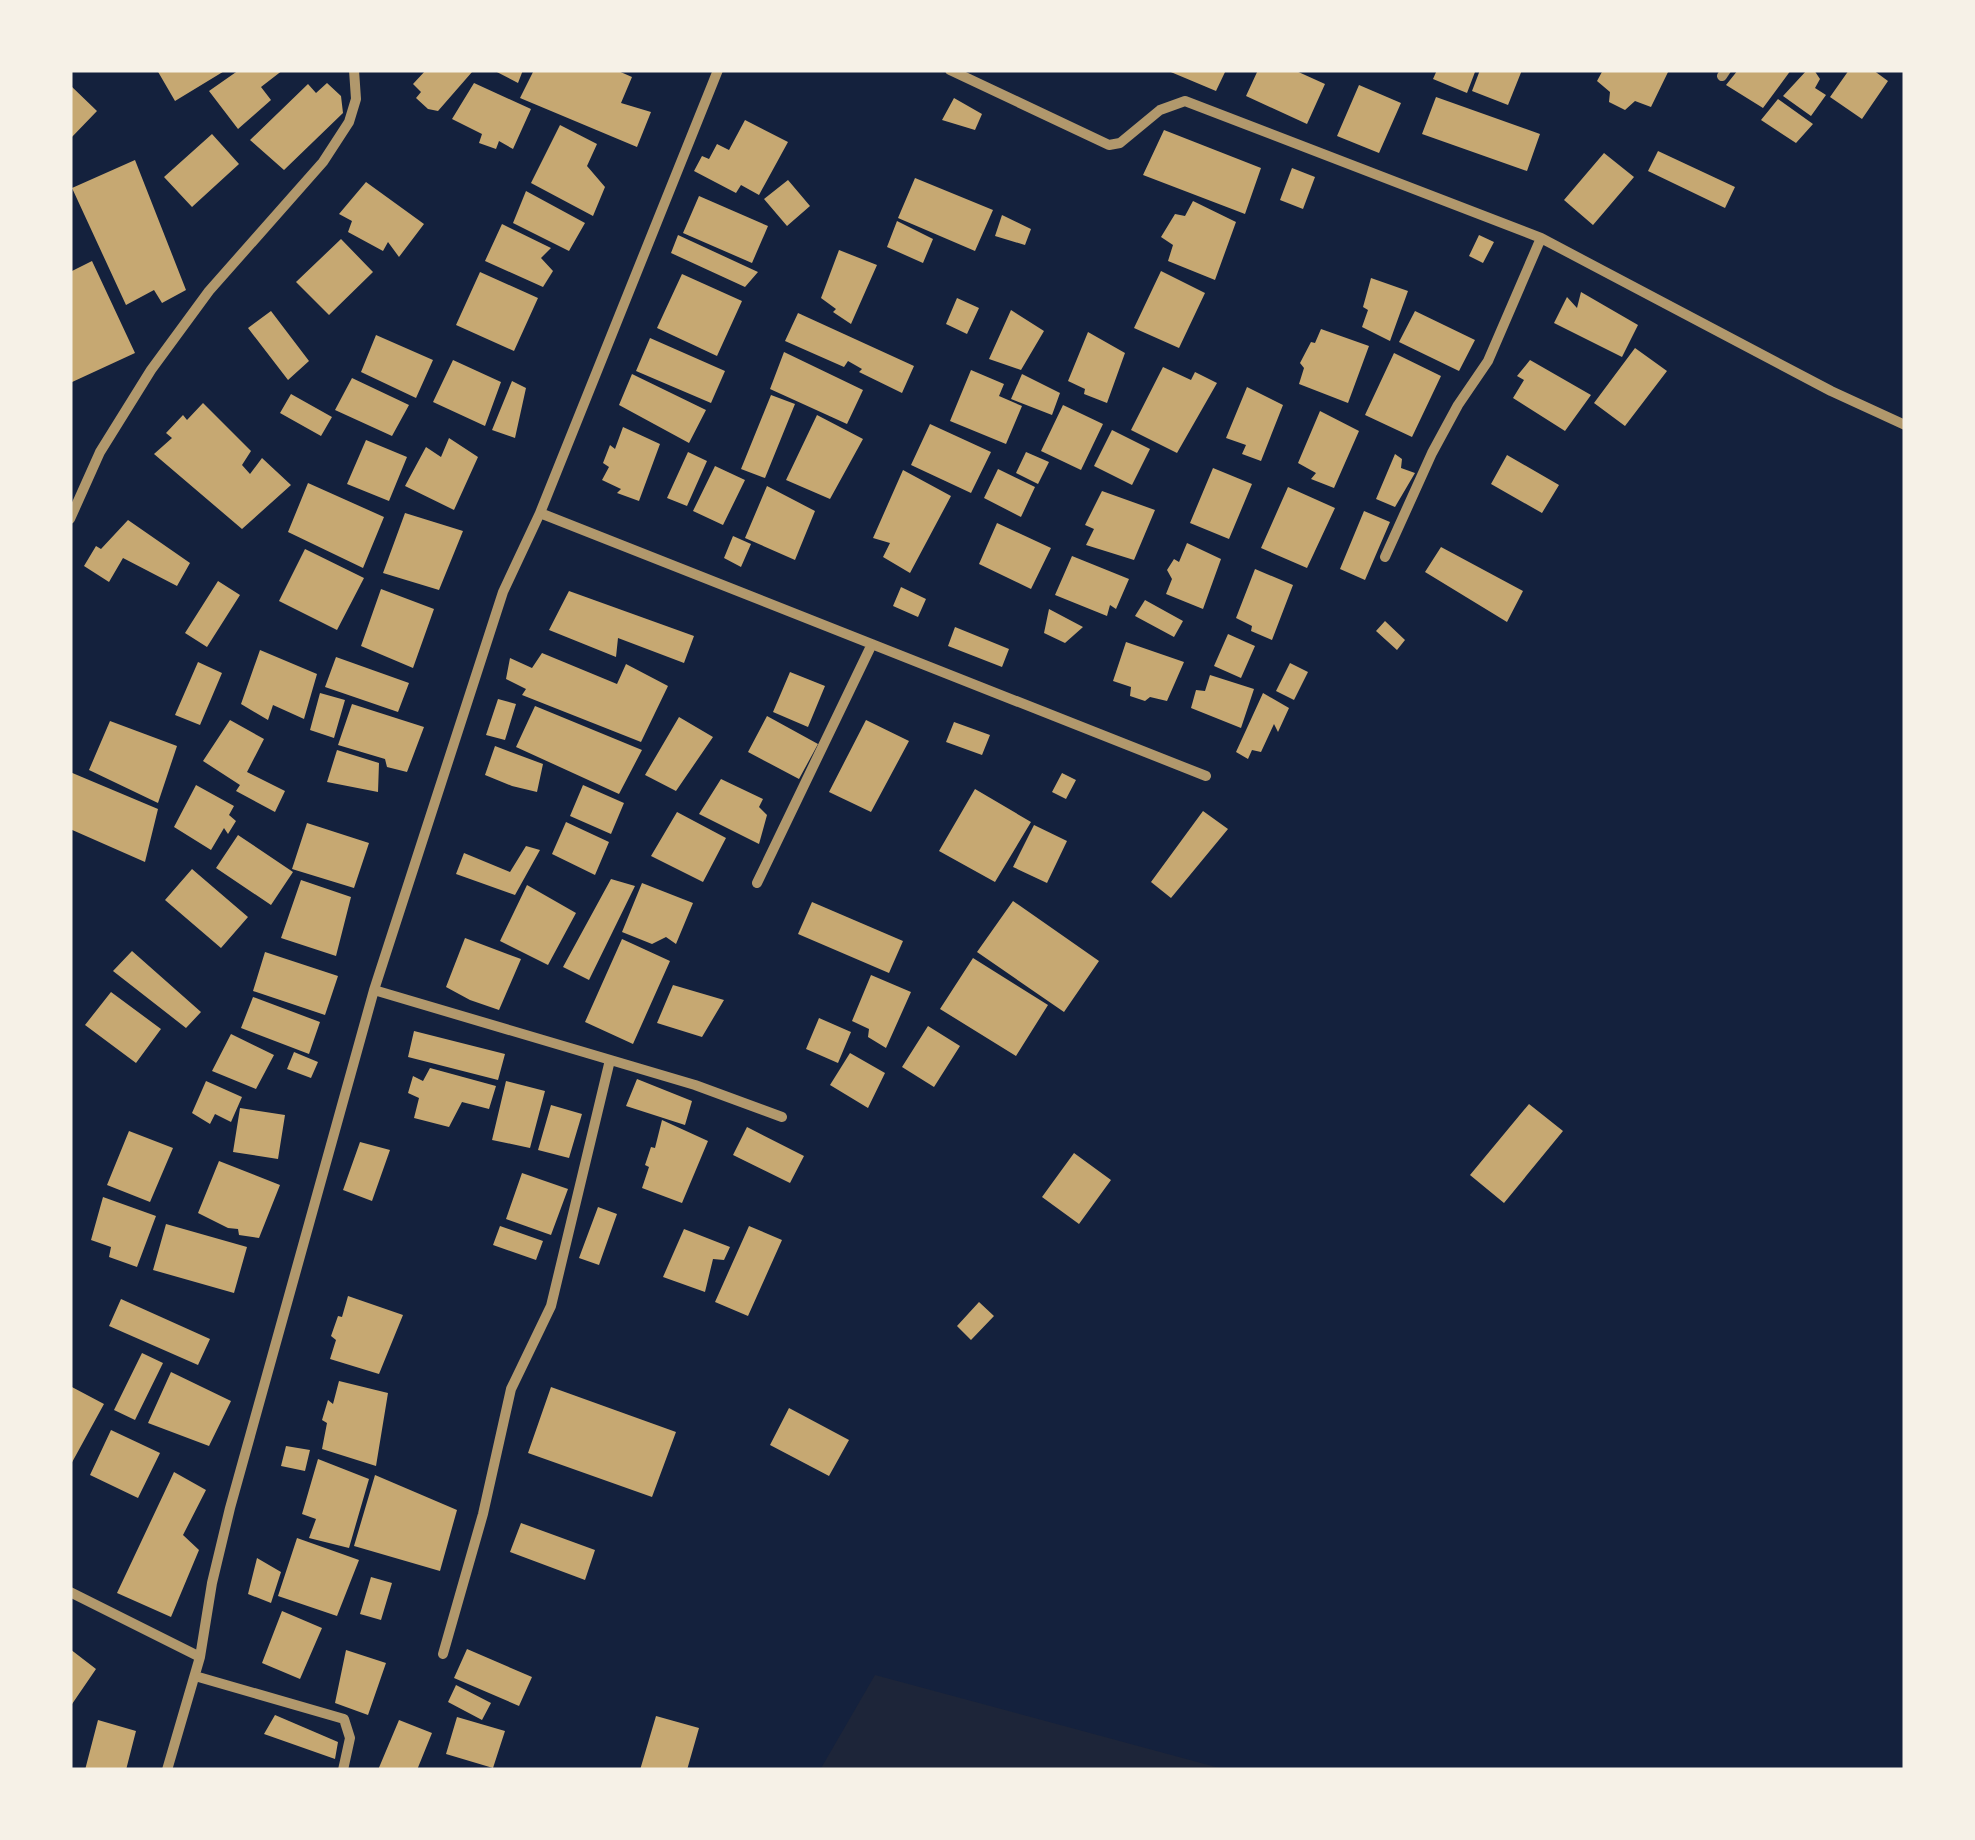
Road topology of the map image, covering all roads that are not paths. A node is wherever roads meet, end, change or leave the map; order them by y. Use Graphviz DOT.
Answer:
graph roads {
  1 [pos="354,70"];
  2 [pos="718,70"];
  3 [pos="950,70"];
  4 [pos="1542,238"];
  5 [pos="1905,425"];
  6 [pos="540,513"];
  7 [pos="70,519"];
  8 [pos="1384,557"];
  9 [pos="872,644"];
  10 [pos="1206,776"];
  11 [pos="756,884"];
  12 [pos="374,990"];
  13 [pos="610,1060"];
  14 [pos="782,1118"];
  15 [pos="70,1592"];
  16 [pos="443,1654"];
  17 [pos="200,1657"];
  18 [pos="194,1676"];
  19 [pos="166,1770"];
  20 [pos="343,1770"];
  1 -- 7 [label="street"];
  2 -- 6 [label="street"];
  3 -- 4 [label="street"];
  4 -- 5 [label="street"];
  4 -- 8 [label="street"];
  6 -- 9 [label="street"];
  6 -- 12 [label="street"];
  9 -- 10 [label="street"];
  9 -- 11 [label="street"];
  12 -- 13 [label="street"];
  12 -- 17 [label="street"];
  13 -- 14 [label="street"];
  13 -- 16 [label="street"];
  15 -- 17 [label="street"];
  17 -- 18 [label="street"];
  18 -- 19 [label="street"];
  18 -- 20 [label="street"];
}
